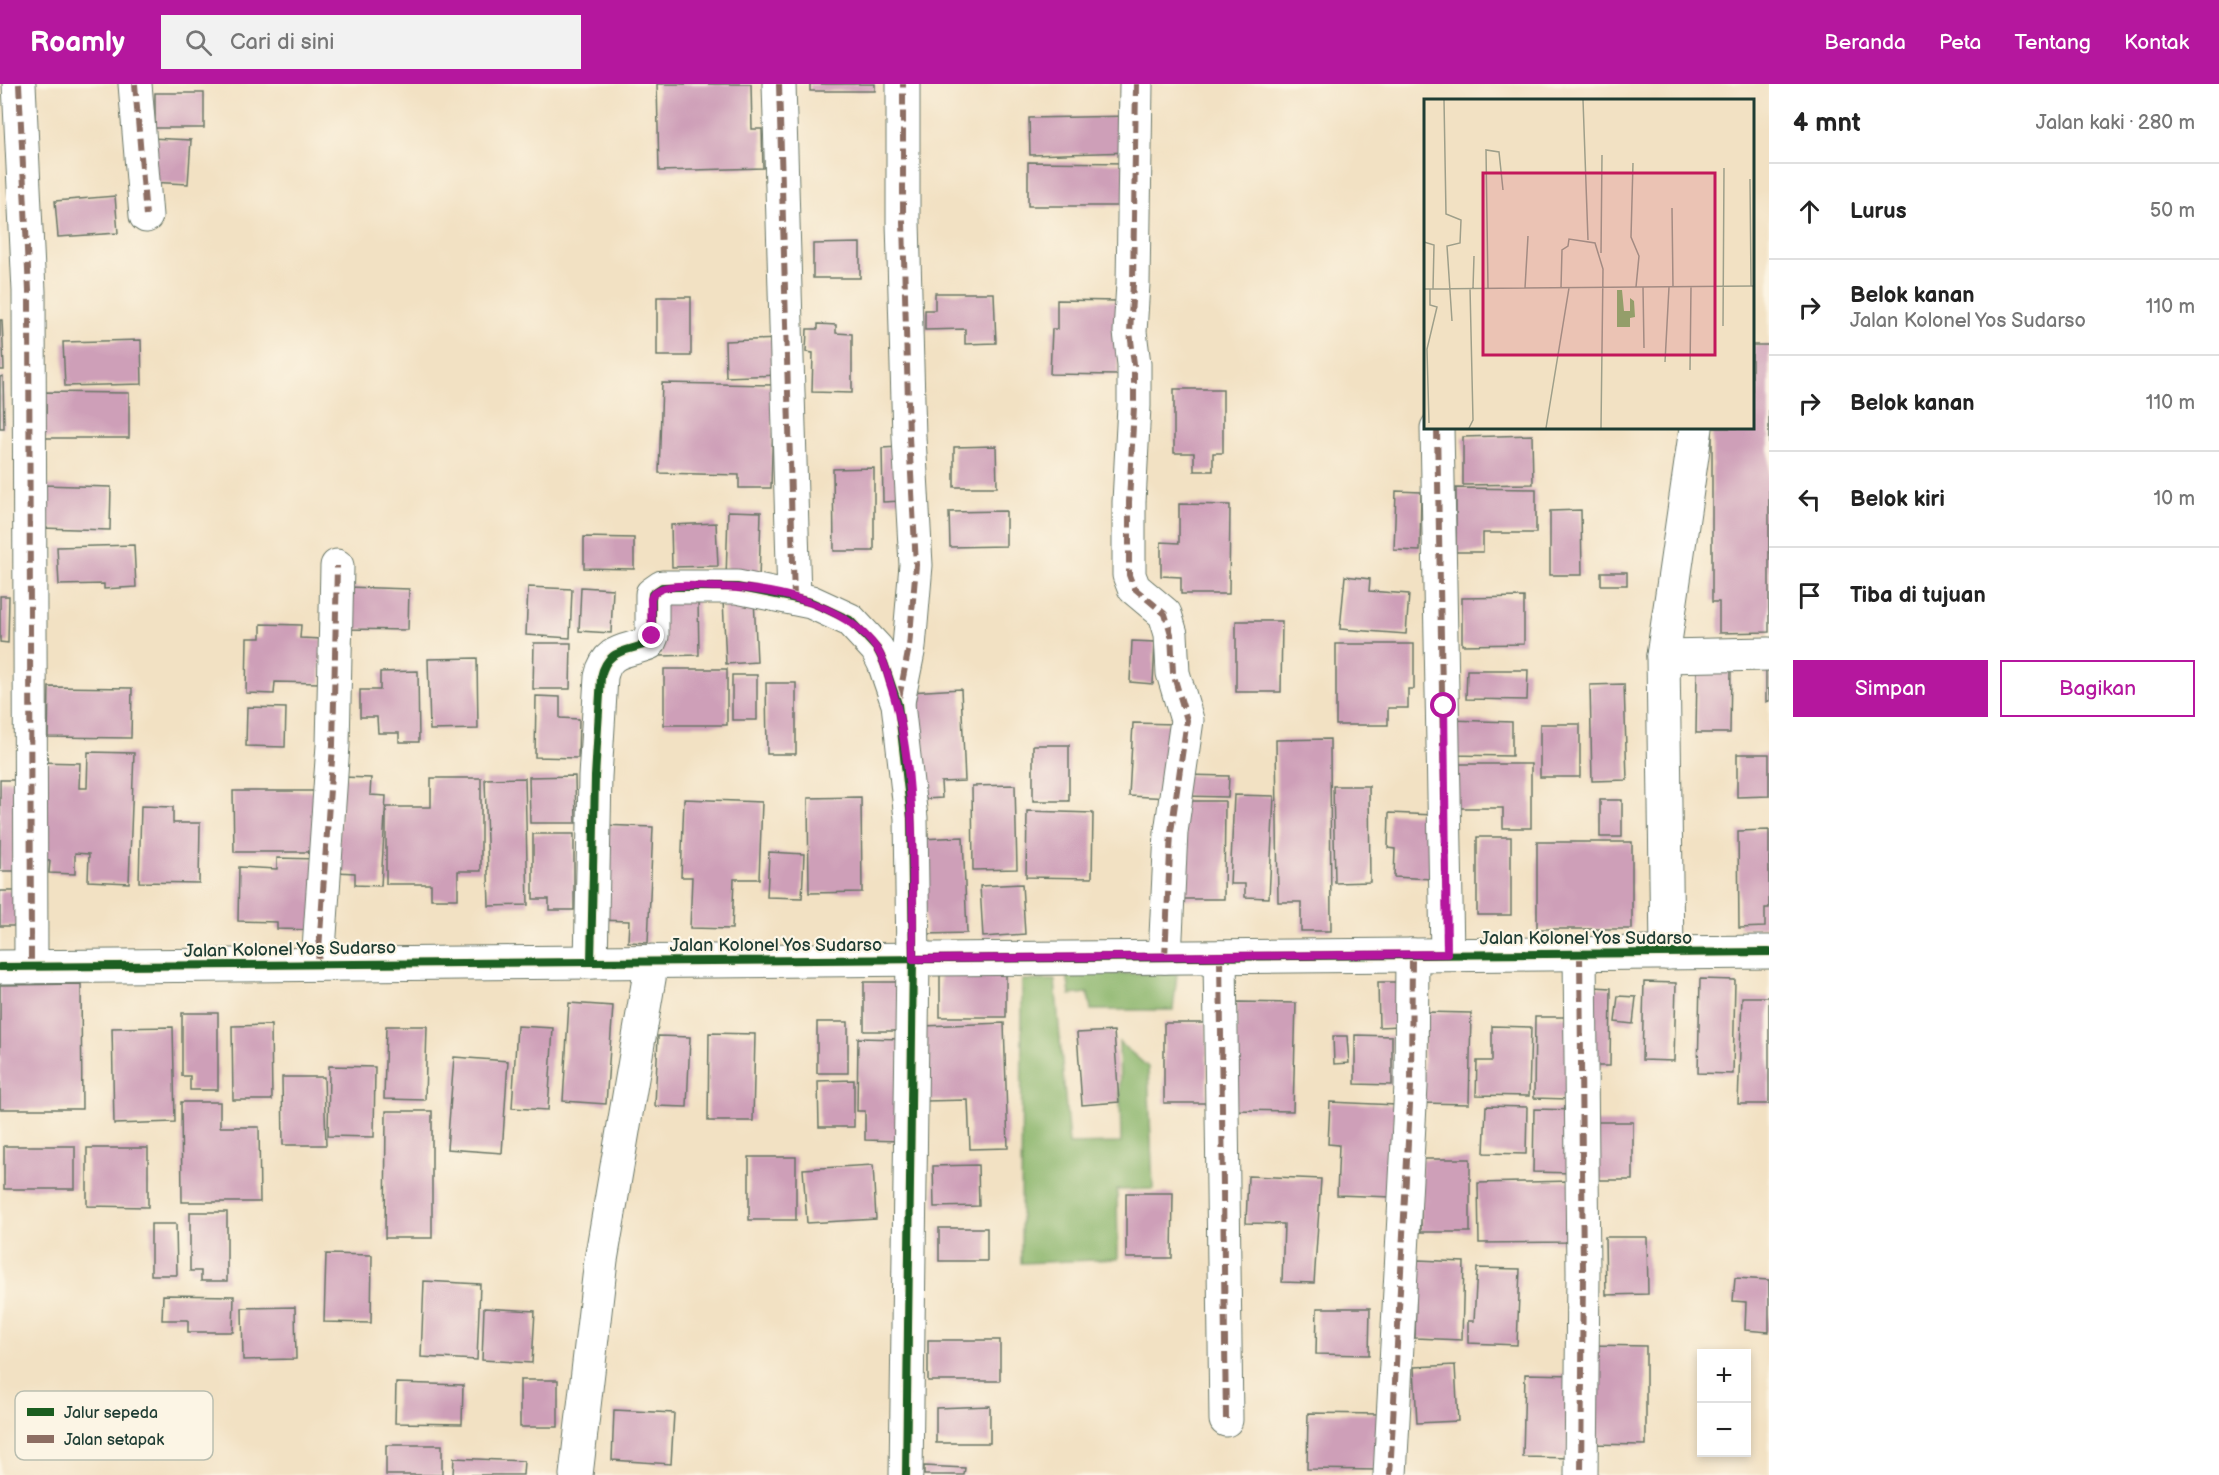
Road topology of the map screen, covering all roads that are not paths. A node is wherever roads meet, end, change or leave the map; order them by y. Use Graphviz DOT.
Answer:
graph roads {
  1 [pos="19,84"];
  2 [pos="135,84"];
  3 [pos="779,84"];
  4 [pos="903,84"];
  5 [pos="1136,84"];
  6 [pos="146,216"];
  7 [pos="1437,429"];
  8 [pos="1696,429"];
  9 [pos="337,566"];
  10 [pos="794,598"];
  11 [pos="1769,654"];
  12 [pos="1664,656"];
  13 [pos="898,704"];
  14 [pos="1769,952"];
  15 [pos="1580,953"];
  16 [pos="1667,953"];
  17 [pos="1447,954"];
  18 [pos="1412,955"];
  19 [pos="1165,957"];
  20 [pos="1220,957"];
  21 [pos="913,959"];
  22 [pos="652,961"];
  23 [pos="591,962"];
  24 [pos="318,964"];
  25 [pos="16,967"];
  26 [pos="1226,1420"];
  27 [pos="576,1475"];
  28 [pos="906,1475"];
  29 [pos="1390,1475"];
  30 [pos="1581,1475"];
  1 -- 25 [label="street"];
  2 -- 6 [label="street"];
  3 -- 10 [label="street"];
  4 -- 13 [label="street"];
  5 -- 19 [label="street"];
  7 -- 17 [label="street"];
  8 -- 12 [label="street"];
  9 -- 24 [label="street"];
  10 -- 13 [label="street"];
  10 -- 23 [label="street"];
  11 -- 12 [label="street"];
  12 -- 16 [label="street"];
  13 -- 21 [label="street"];
  14 -- 16 [label="street, Jalan Kolonel Yos Sudarso"];
  15 -- 16 [label="street, Jalan Kolonel Yos Sudarso"];
  15 -- 17 [label="street, Jalan Kolonel Yos Sudarso"];
  15 -- 30 [label="street"];
  17 -- 18 [label="street, Jalan Kolonel Yos Sudarso"];
  18 -- 20 [label="street, Jalan Kolonel Yos Sudarso"];
  18 -- 29 [label="street"];
  19 -- 20 [label="street, Jalan Kolonel Yos Sudarso"];
  19 -- 21 [label="street, Jalan Kolonel Yos Sudarso"];
  20 -- 26 [label="street"];
  21 -- 22 [label="street, Jalan Kolonel Yos Sudarso"];
  21 -- 28 [label="street"];
  22 -- 23 [label="street, Jalan Kolonel Yos Sudarso"];
  22 -- 27 [label="street"];
  23 -- 24 [label="street, Jalan Kolonel Yos Sudarso"];
  24 -- 25 [label="street, Jalan Kolonel Yos Sudarso"];
}
